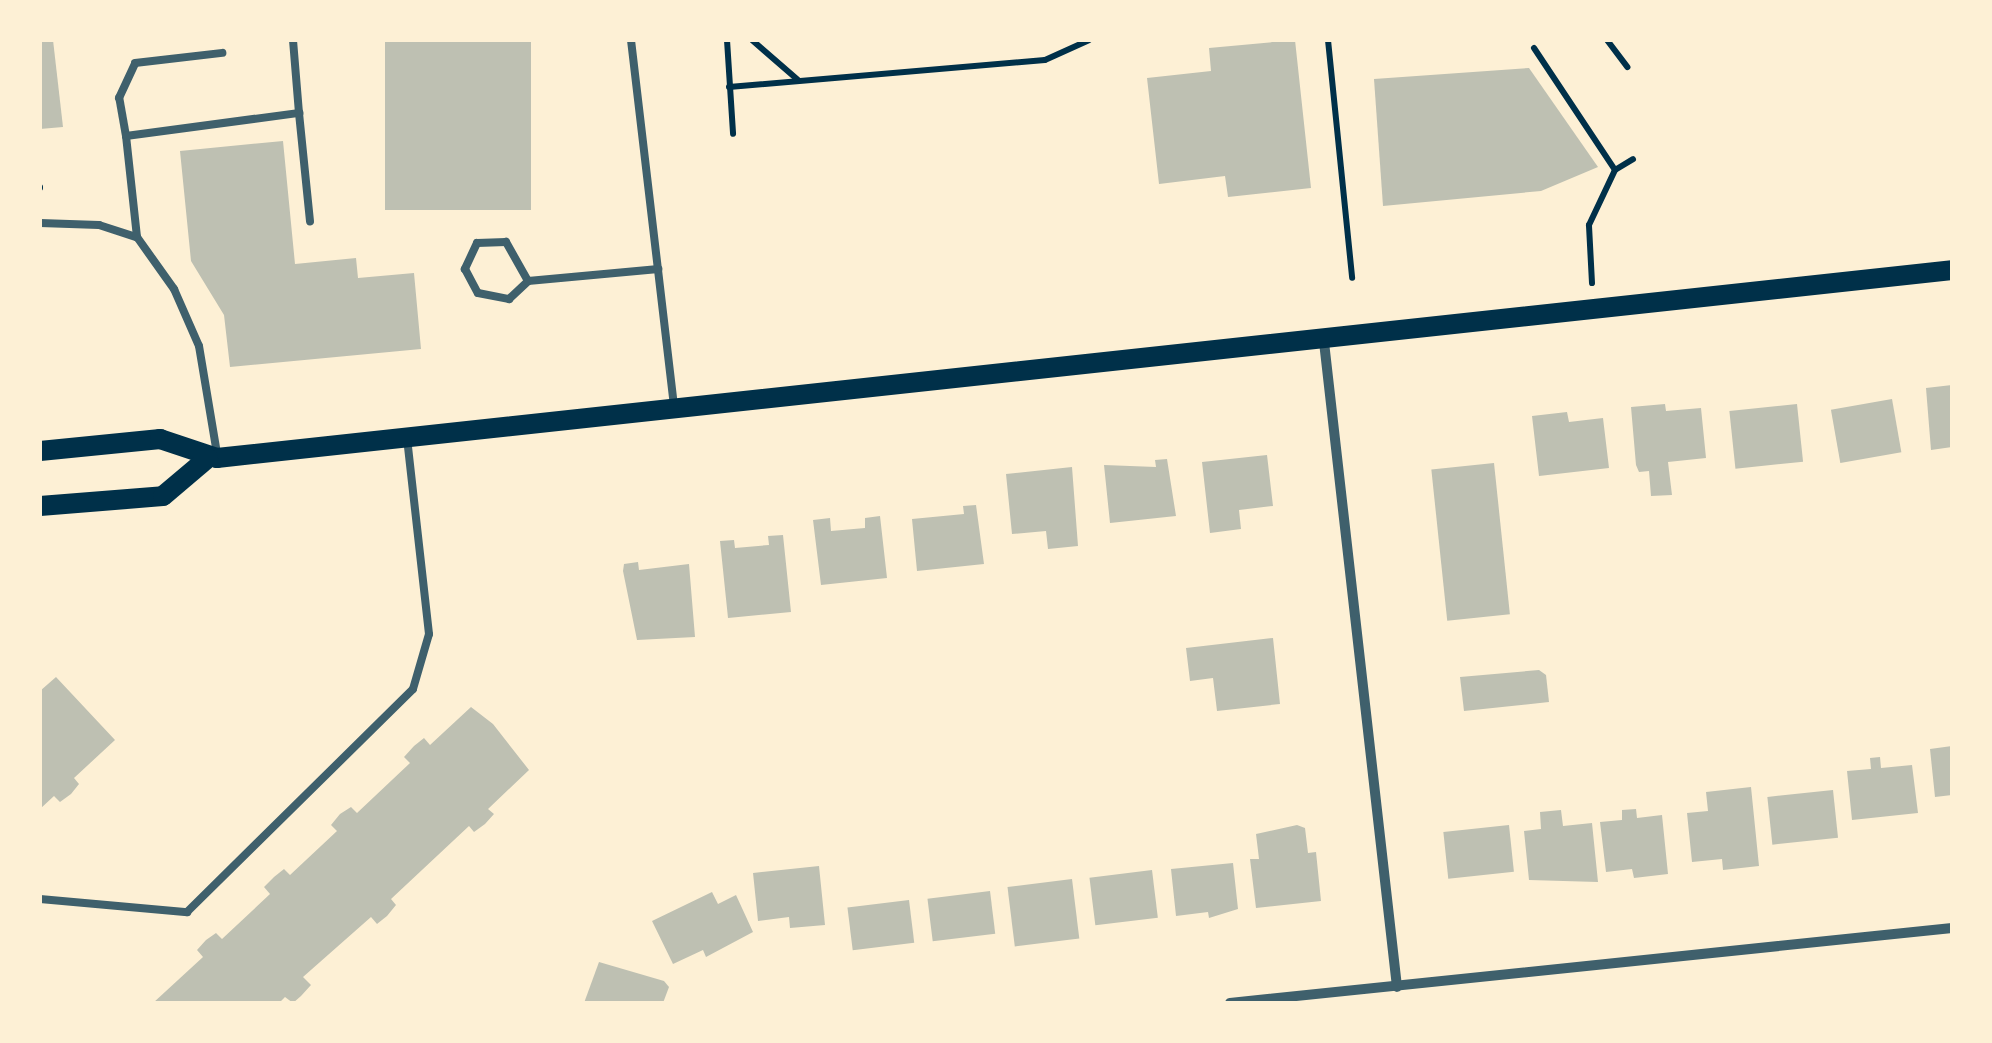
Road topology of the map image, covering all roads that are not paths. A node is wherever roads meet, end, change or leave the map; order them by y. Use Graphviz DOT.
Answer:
graph roads {
  1 [pos="293,40"];
  2 [pos="631,40"];
  3 [pos="222,53"];
  4 [pos="299,113"];
  5 [pos="126,136"];
  6 [pos="41,220"];
  7 [pos="310,221"];
  8 [pos="137,237"];
  9 [pos="658,269"];
  10 [pos="1952,270"];
  11 [pos="528,281"];
  12 [pos="1324,342"];
  13 [pos="674,407"];
  14 [pos="407,434"];
  15 [pos="40,450"];
  16 [pos="213,458"];
  17 [pos="40,506"];
  18 [pos="40,899"];
  19 [pos="1952,928"];
  20 [pos="1397,987"];
  21 [pos="1230,1003"];
  1 -- 4 [label="lane"];
  2 -- 9 [label="lane"];
  3 -- 5 [label="lane"];
  4 -- 5 [label="lane"];
  4 -- 7 [label="lane"];
  5 -- 8 [label="lane"];
  6 -- 8 [label="lane"];
  8 -- 16 [label="lane"];
  9 -- 11 [label="lane"];
  9 -- 13 [label="lane"];
  10 -- 12 [label="main road"];
  11 -- 11 [label="lane"];
  12 -- 13 [label="main road"];
  12 -- 20 [label="street"];
  13 -- 14 [label="main road"];
  14 -- 16 [label="main road"];
  14 -- 18 [label="lane"];
  15 -- 16 [label="main road"];
  16 -- 17 [label="main road"];
  19 -- 20 [label="street"];
  20 -- 21 [label="street"];
}
